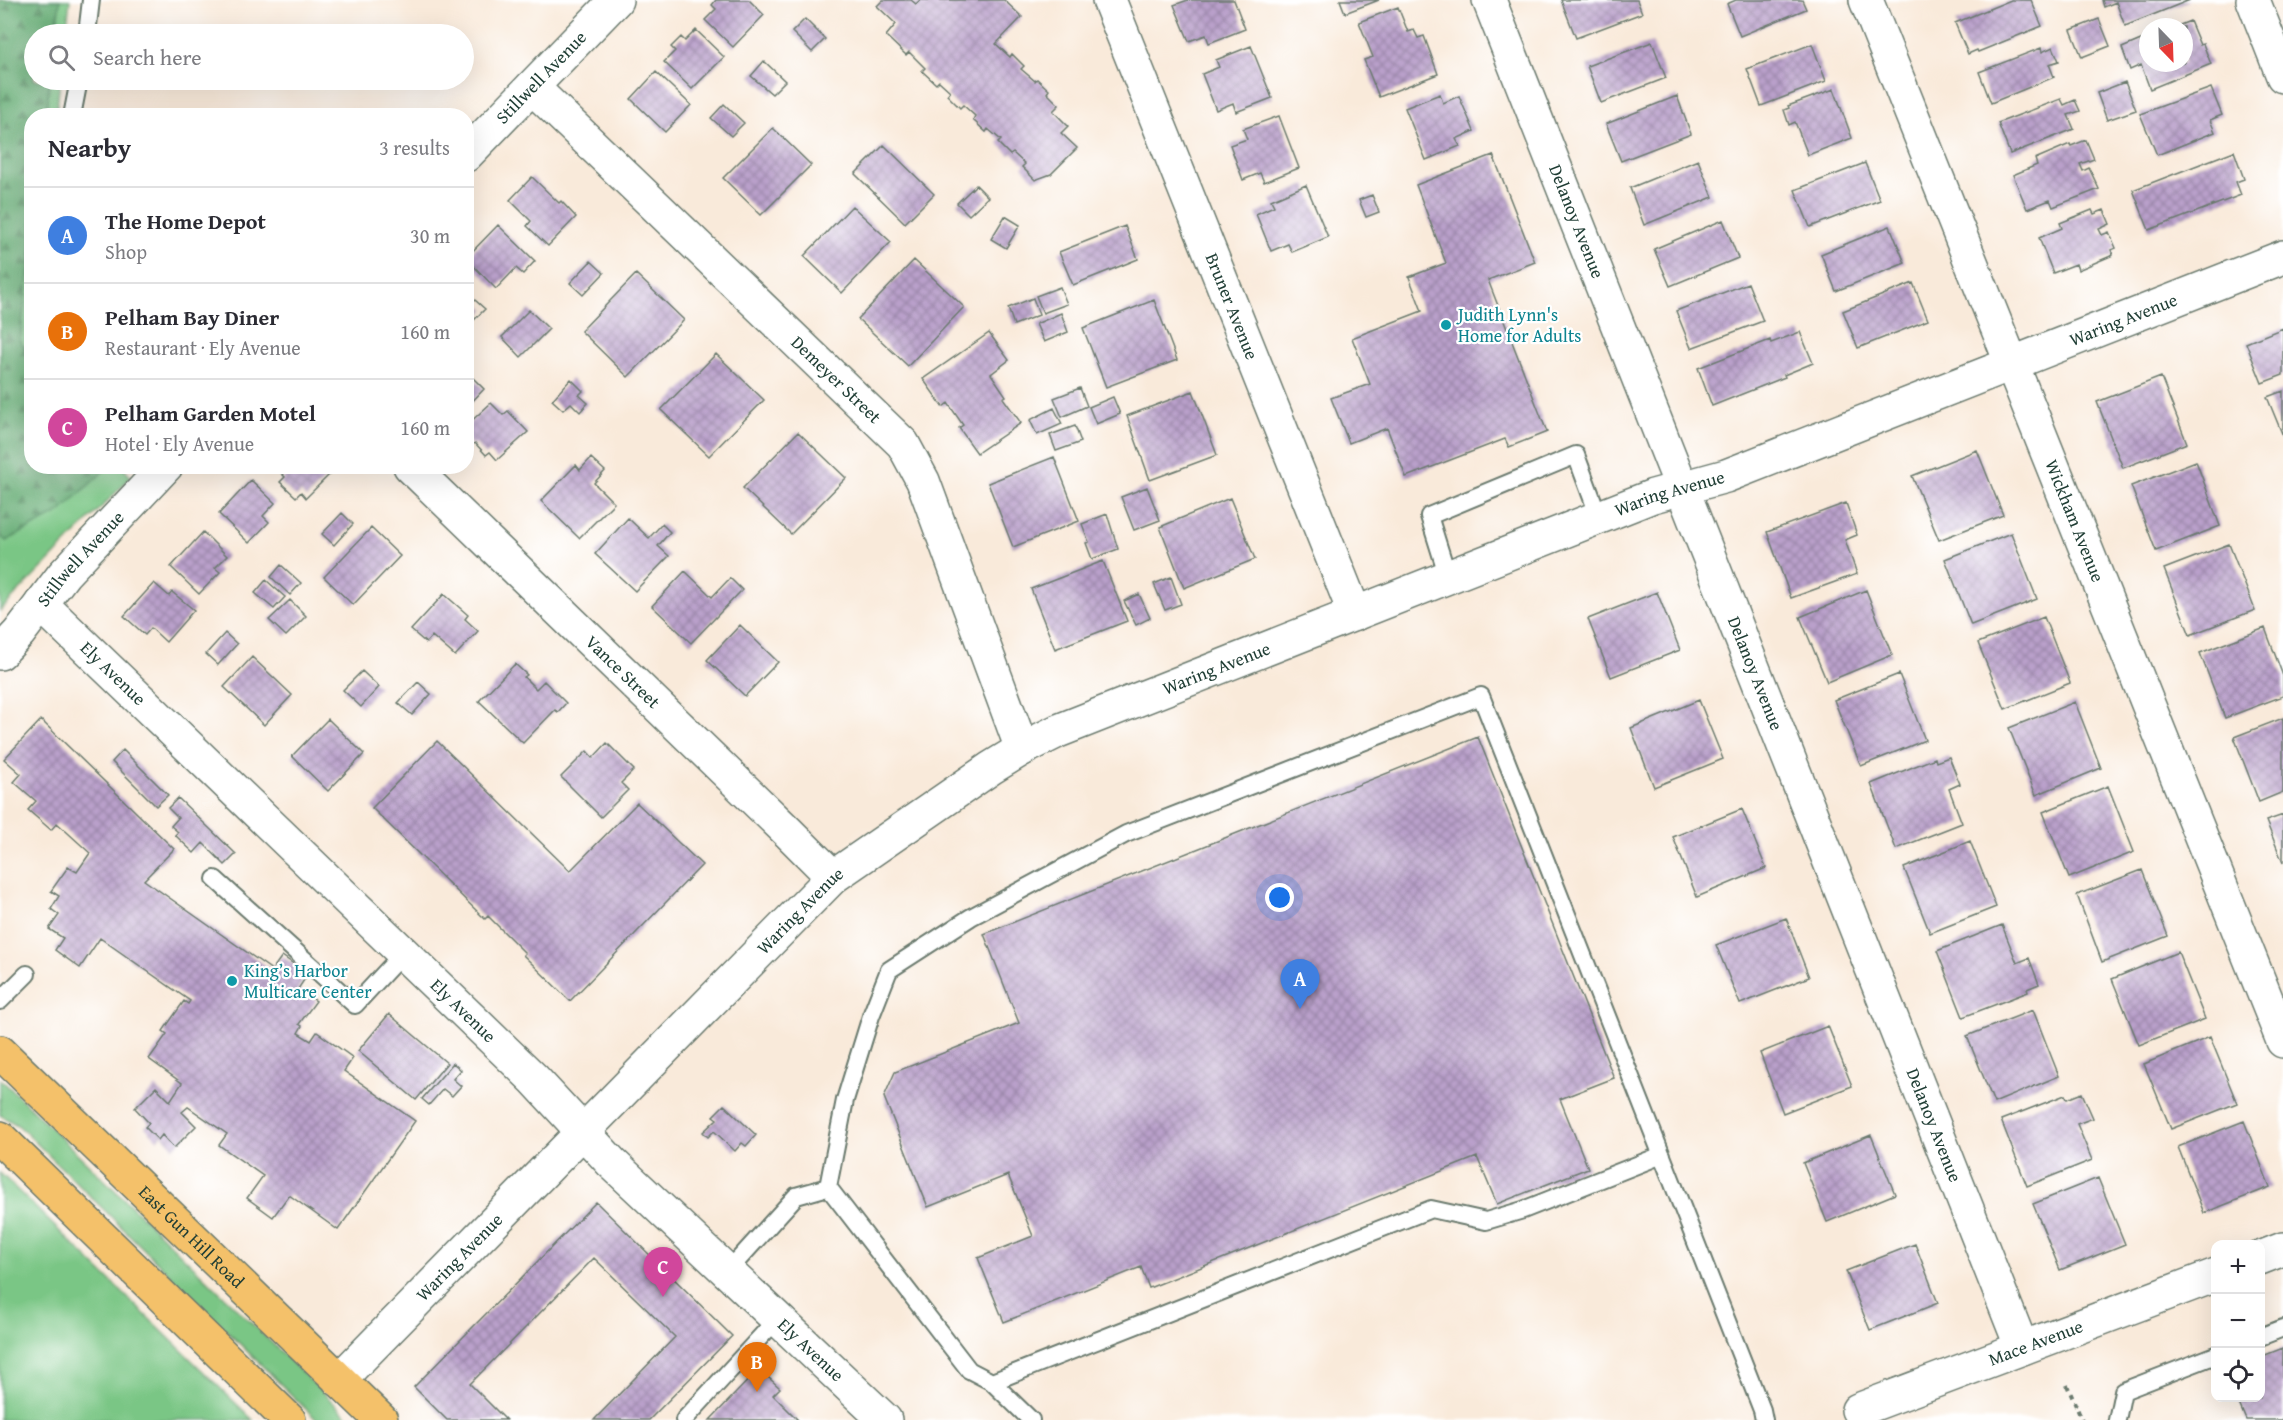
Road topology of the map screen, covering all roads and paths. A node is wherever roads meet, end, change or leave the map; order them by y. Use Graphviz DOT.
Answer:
graph roads {
  1 [pos="91,0"];
  2 [pos="616,0"];
  3 [pos="1109,0"];
  4 [pos="1489,0"];
  5 [pos="1866,0"];
  6 [pos="2253,0"];
  7 [pos="88,24"];
  8 [pos="2283,76"];
  9 [pos="532,87"];
  10 [pos="77,90"];
  11 [pos="74,108"];
  12 [pos="474,147"];
  13 [pos="2283,256"];
  14 [pos="2011,364"];
  15 [pos="158,474"];
  16 [pos="418,474"];
  17 [pos="1683,488"];
  18 [pos="1599,517"];
  19 [pos="1448,577"];
  20 [pos="41,604"];
  21 [pos="1355,614"];
  22 [pos="0,653"];
  23 [pos="1022,749"];
  24 [pos="833,877"];
  25 [pos="215,879"];
  26 [pos="404,952"];
  27 [pos="27,974"];
  28 [pos="0,1001"];
  29 [pos="2283,1041"];
  30 [pos="0,1052"];
  31 [pos="582,1130"];
  32 [pos="0,1138"];
  33 [pos="1662,1155"];
  34 [pos="828,1187"];
  35 [pos="2283,1249"];
  36 [pos="2265,1256"];
  37 [pos="728,1271"];
  38 [pos="2211,1277"];
  39 [pos="778,1318"];
  40 [pos="2283,1328"];
  41 [pos="2265,1335"];
  42 [pos="2022,1348"];
  43 [pos="2211,1357"];
  44 [pos="339,1380"];
  45 [pos="992,1382"];
  46 [pos="2067,1385"];
  47 [pos="1858,1410"];
  48 [pos="1767,1417"];
  49 [pos="289,1420"];
  50 [pos="381,1420"];
  51 [pos="684,1420"];
  52 [pos="885,1420"];
  53 [pos="1030,1420"];
  54 [pos="2082,1420"];
  55 [pos="2117,1420"];
  1 -- 7 [label="lane"];
  2 -- 9 [label="street, Stillwell Avenue"];
  3 -- 21 [label="street, Bruner Avenue"];
  4 -- 17 [label="street, Delanoy Avenue"];
  5 -- 14 [label="street, Wickham Avenue"];
  6 -- 8 [label="street"];
  9 -- 12 [label="street, Stillwell Avenue"];
  9 -- 23 [label="street, Demeyer Street"];
  10 -- 11 [label="lane"];
  13 -- 14 [label="street, Waring Avenue"];
  14 -- 17 [label="street, Waring Avenue"];
  14 -- 29 [label="street, Wickham Avenue"];
  15 -- 20 [label="street, Stillwell Avenue"];
  16 -- 24 [label="street, Vance Street"];
  17 -- 18 [label="street, Waring Avenue"];
  17 -- 42 [label="street, Delanoy Avenue"];
  18 -- 19 [label="street, Waring Avenue"];
  18 -- 19 [label="lane"];
  19 -- 21 [label="street, Waring Avenue"];
  20 -- 22 [label="street, Stillwell Avenue"];
  20 -- 26 [label="street, Ely Avenue"];
  21 -- 23 [label="street, Waring Avenue"];
  23 -- 24 [label="street, Waring Avenue"];
  24 -- 31 [label="street, Waring Avenue"];
  25 -- 26 [label="lane"];
  26 -- 31 [label="street, Ely Avenue"];
  27 -- 28 [label="lane"];
  30 -- 44 [label="main road, East Gun Hill Road"];
  31 -- 37 [label="street, Ely Avenue"];
  31 -- 44 [label="street, Waring Avenue"];
  32 -- 49 [label="main road"];
  33 -- 34 [label="lane"];
  33 -- 45 [label="lane"];
  33 -- 48 [label="lane"];
  34 -- 37 [label="lane"];
  34 -- 45 [label="lane"];
  35 -- 36 [label="street"];
  37 -- 39 [label="street, Ely Avenue"];
  38 -- 42 [label="street, Mace Avenue"];
  39 -- 51 [label="lane"];
  39 -- 52 [label="street, Ely Avenue"];
  40 -- 41 [label="lane"];
  42 -- 47 [label="street, Mace Avenue"];
  43 -- 55 [label="lane"];
  44 -- 50 [label="main road, East Gun Hill Road"];
  45 -- 53 [label="lane"];
  46 -- 54 [label="path"];
}
